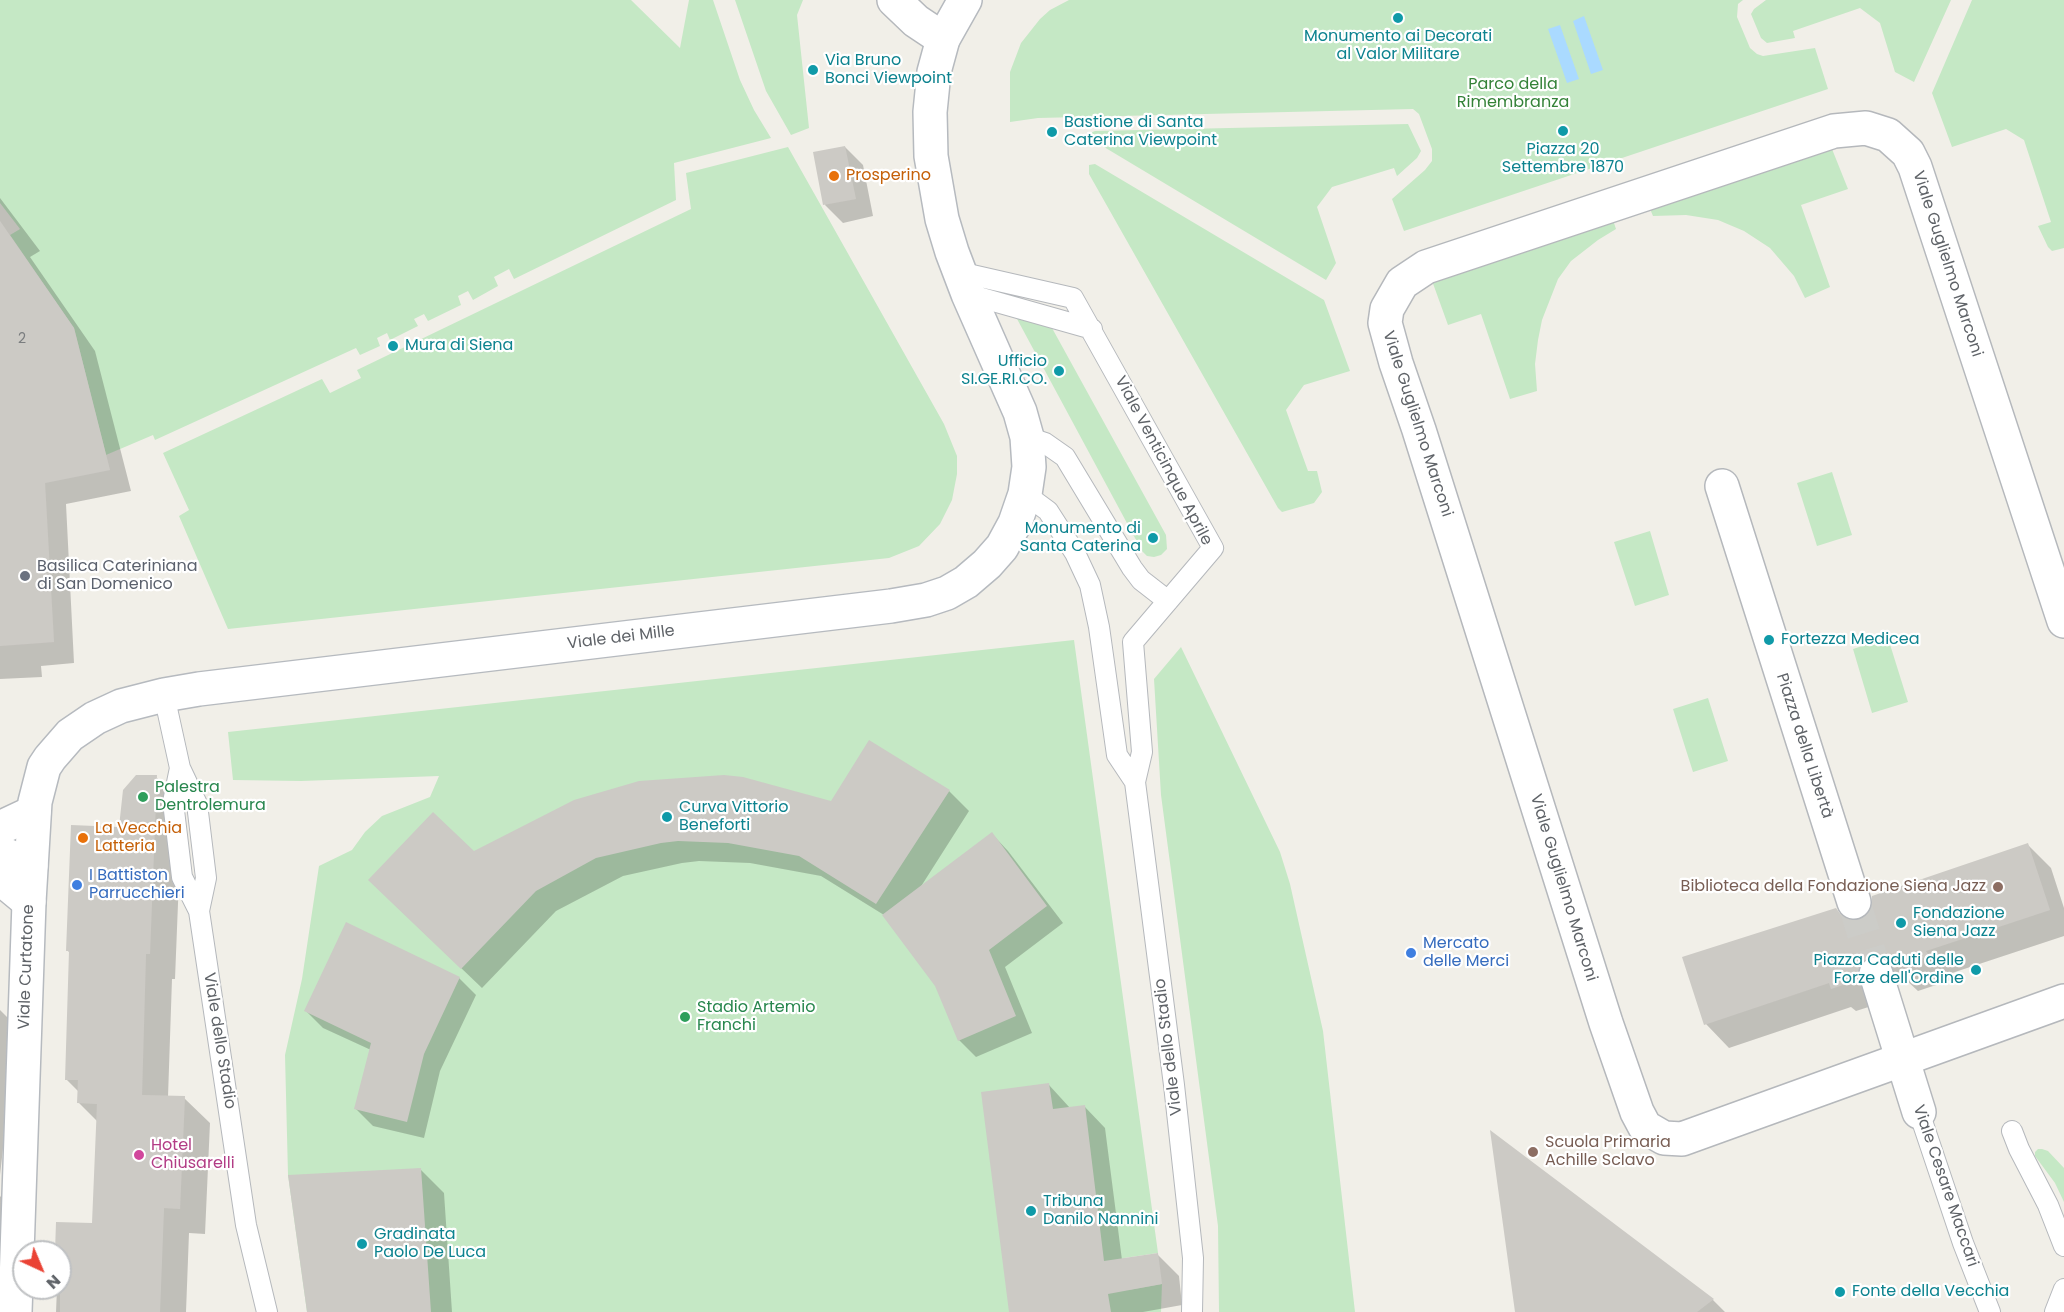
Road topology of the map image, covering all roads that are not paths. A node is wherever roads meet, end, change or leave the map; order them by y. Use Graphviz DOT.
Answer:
graph roads {
  1 [pos="894,0"];
  2 [pos="965,0"];
  3 [pos="943,39"];
  4 [pos="963,283"];
  5 [pos="1027,437"];
  6 [pos="1722,486"];
  7 [pos="1025,494"];
  8 [pos="1168,601"];
  9 [pos="2064,621"];
  10 [pos="1133,642"];
  11 [pos="164,695"];
  12 [pos="1135,782"];
  13 [pos="34,812"];
  14 [pos="0,828"];
  15 [pos="0,852"];
  16 [pos="31,866"];
  17 [pos="0,878"];
  18 [pos="29,902"];
  19 [pos="1854,902"];
  20 [pos="1876,974"];
  21 [pos="2064,1001"];
  22 [pos="1903,1059"];
  23 [pos="1919,1112"];
  24 [pos="2012,1131"];
  25 [pos="2064,1246"];
  26 [pos="2064,1289"];
  27 [pos="15,1312"];
  28 [pos="267,1312"];
  29 [pos="1192,1312"];
  30 [pos="1990,1312"];
  31 [pos="2055,1312"];
  1 -- 3 [label="street"];
  2 -- 3 [label="street"];
  3 -- 4 [label="street"];
  4 -- 5 [label="street"];
  4 -- 8 [label="lane, Viale Venticinque Aprile"];
  5 -- 7 [label="street"];
  5 -- 8 [label="lane"];
  6 -- 19 [label="street, Piazza della Libertà"];
  7 -- 11 [label="street, Viale dei Mille"];
  7 -- 12 [label="lane, Viale dello Stadio"];
  8 -- 10 [label="lane, Viale Venticinque Aprile"];
  9 -- 22 [label="street, Viale Guglielmo Marconi"];
  10 -- 12 [label="lane, Viale dello Stadio"];
  11 -- 13 [label="street, Viale Curtatone"];
  11 -- 28 [label="lane, Viale dello Stadio"];
  12 -- 29 [label="lane, Viale dello Stadio"];
  13 -- 14 [label="street"];
  13 -- 16 [label="street, Viale Curtatone"];
  15 -- 16 [label="street"];
  16 -- 18 [label="street, Viale Curtatone"];
  17 -- 18 [label="street"];
  18 -- 27 [label="street, Viale Curtatone"];
  20 -- 22 [label="street"];
  21 -- 22 [label="street, Viale Guglielmo Marconi"];
  22 -- 23 [label="street, Viale Cesare Maccari"];
  23 -- 30 [label="lane, Viale Cesare Maccari"];
  24 -- 25 [label="lane"];
  26 -- 31 [label="lane"];
}
